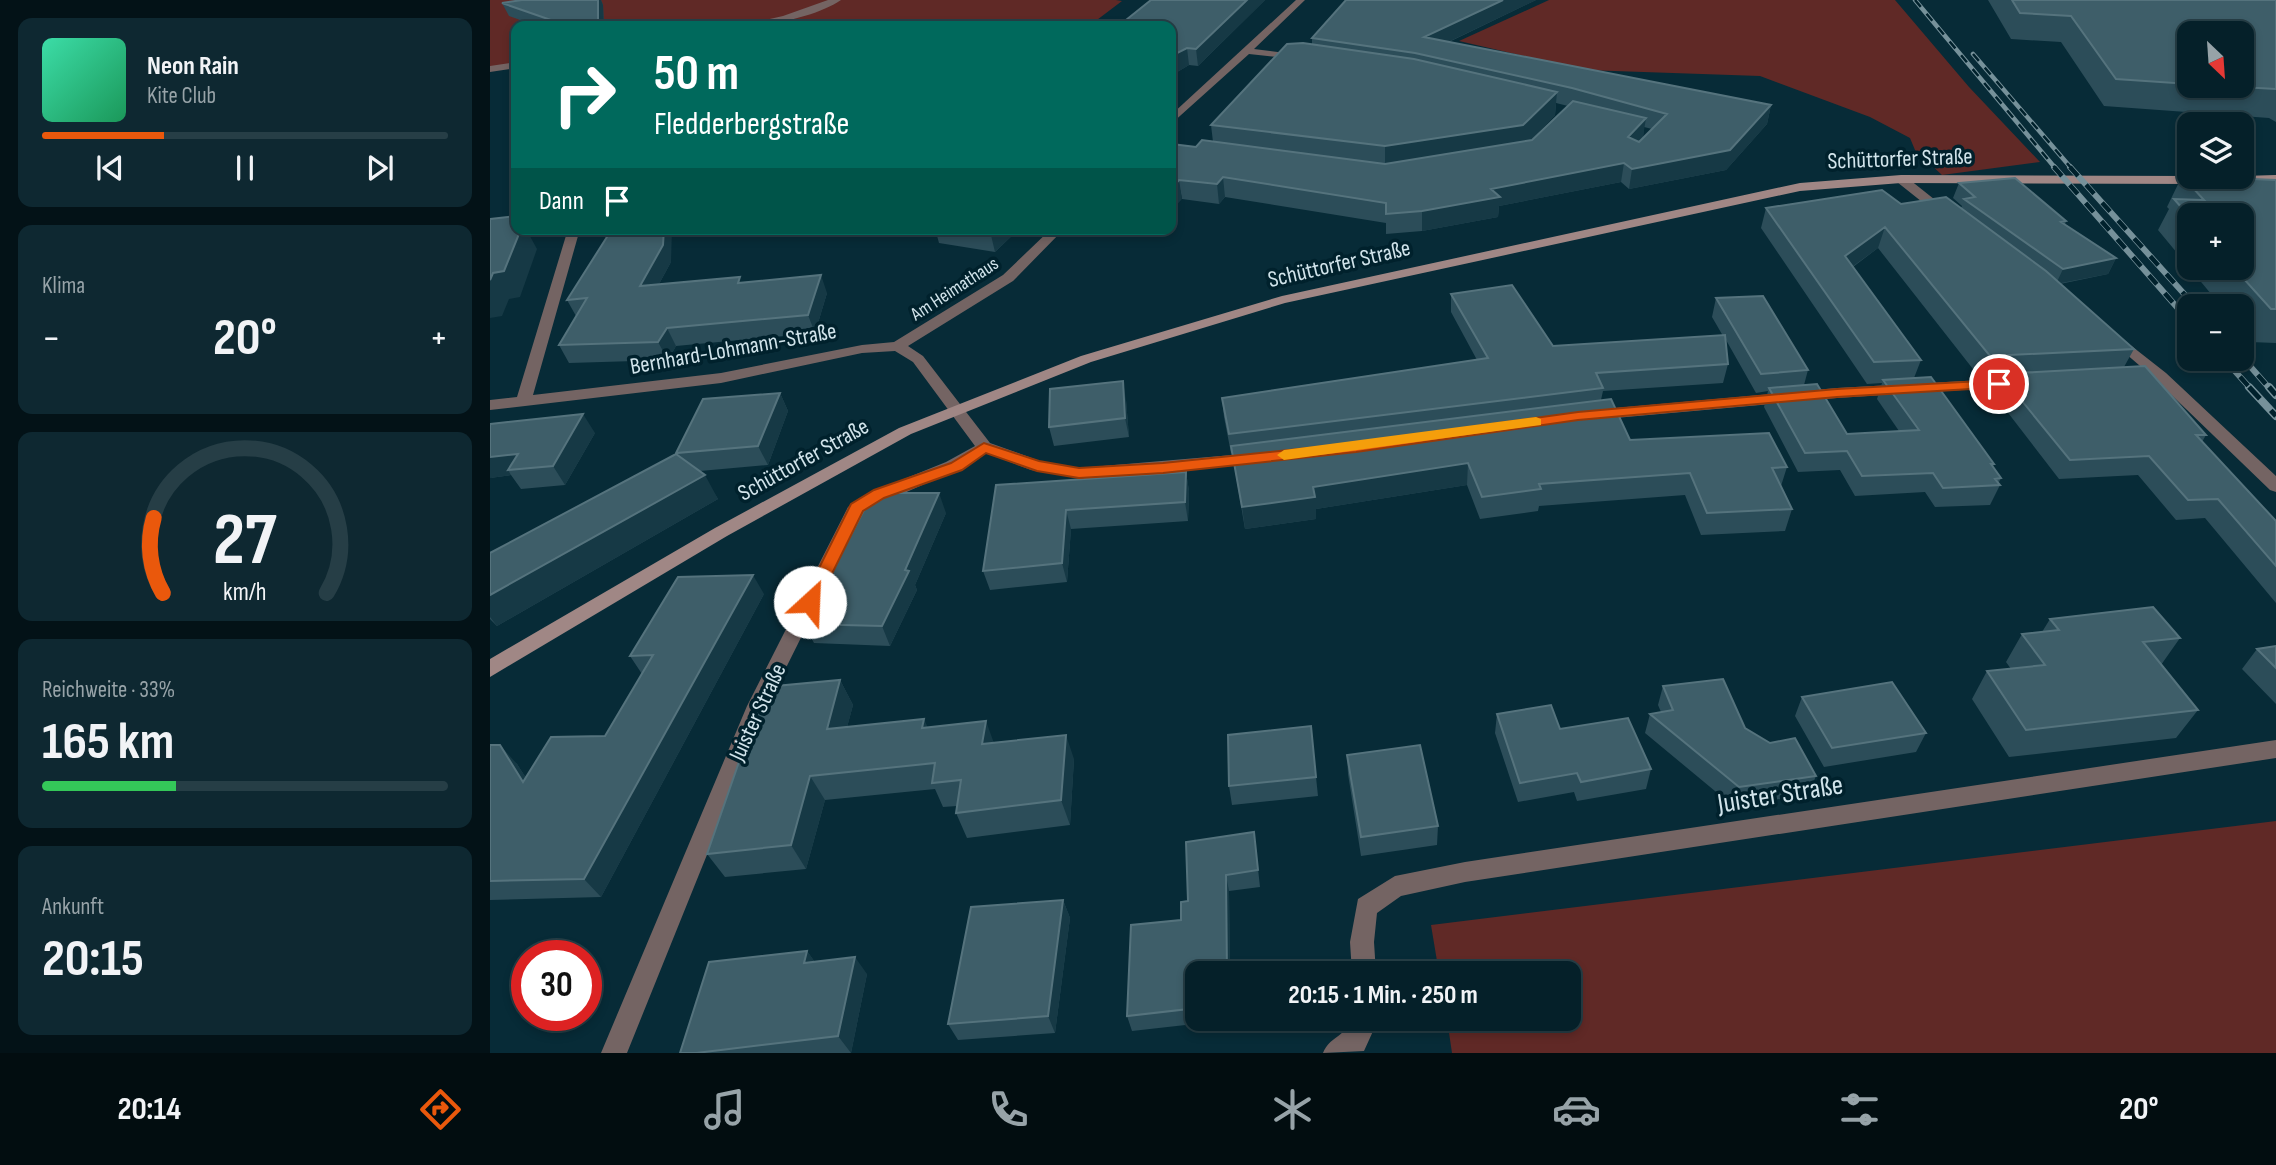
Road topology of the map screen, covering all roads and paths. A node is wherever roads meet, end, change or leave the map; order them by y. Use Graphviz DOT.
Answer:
graph roads {
  1 [pos="837,0"];
  2 [pos="1301,0"];
  3 [pos="770,21"];
  4 [pos="1248,51"];
  5 [pos="1315,60"];
  6 [pos="511,66"];
  7 [pos="490,69"];
  8 [pos="1176,116"];
  9 [pos="2276,179"];
  10 [pos="1901,180"];
  11 [pos="1955,221"];
  12 [pos="572,235"];
  13 [pos="1052,235"];
  14 [pos="2104,329"];
  15 [pos="898,346"];
  16 [pos="2161,376"];
  17 [pos="2107,379"];
  18 [pos="2040,382"];
  19 [pos="523,402"];
  20 [pos="490,405"];
  21 [pos="954,409"];
  22 [pos="1578,416"];
  23 [pos="984,447"];
  24 [pos="1273,456"];
  25 [pos="2276,486"];
  26 [pos="490,669"];
  27 [pos="2276,749"];
  28 [pos="1363,961"];
  29 [pos="1360,1031"];
  30 [pos="614,1053"];
  31 [pos="1336,1053"];
  1 -- 3 [label="street"];
  2 -- 4 [label="street"];
  4 -- 5 [label="street"];
  4 -- 8 [label="street"];
  6 -- 7 [label="street"];
  9 -- 10 [label="main road, Schüttorfer Straße"];
  10 -- 11 [label="street"];
  10 -- 21 [label="main road, Schüttorfer Straße"];
  12 -- 19 [label="street"];
  13 -- 15 [label="street, Am Heimathaus"];
  14 -- 16 [label="street"];
  15 -- 19 [label="street, Bernhard-Lohmann-Straße"];
  15 -- 21 [label="street"];
  16 -- 17 [label="street"];
  16 -- 25 [label="street"];
  18 -- 22 [label="street"];
  19 -- 20 [label="street, Bernhard-Lohmann-Straße"];
  21 -- 23 [label="street"];
  21 -- 26 [label="main road, Schüttorfer Straße"];
  23 -- 24 [label="street"];
  23 -- 30 [label="street, Juister Straße"];
  27 -- 28 [label="street, Juister Straße"];
  29 -- 31 [label="street"];
}
